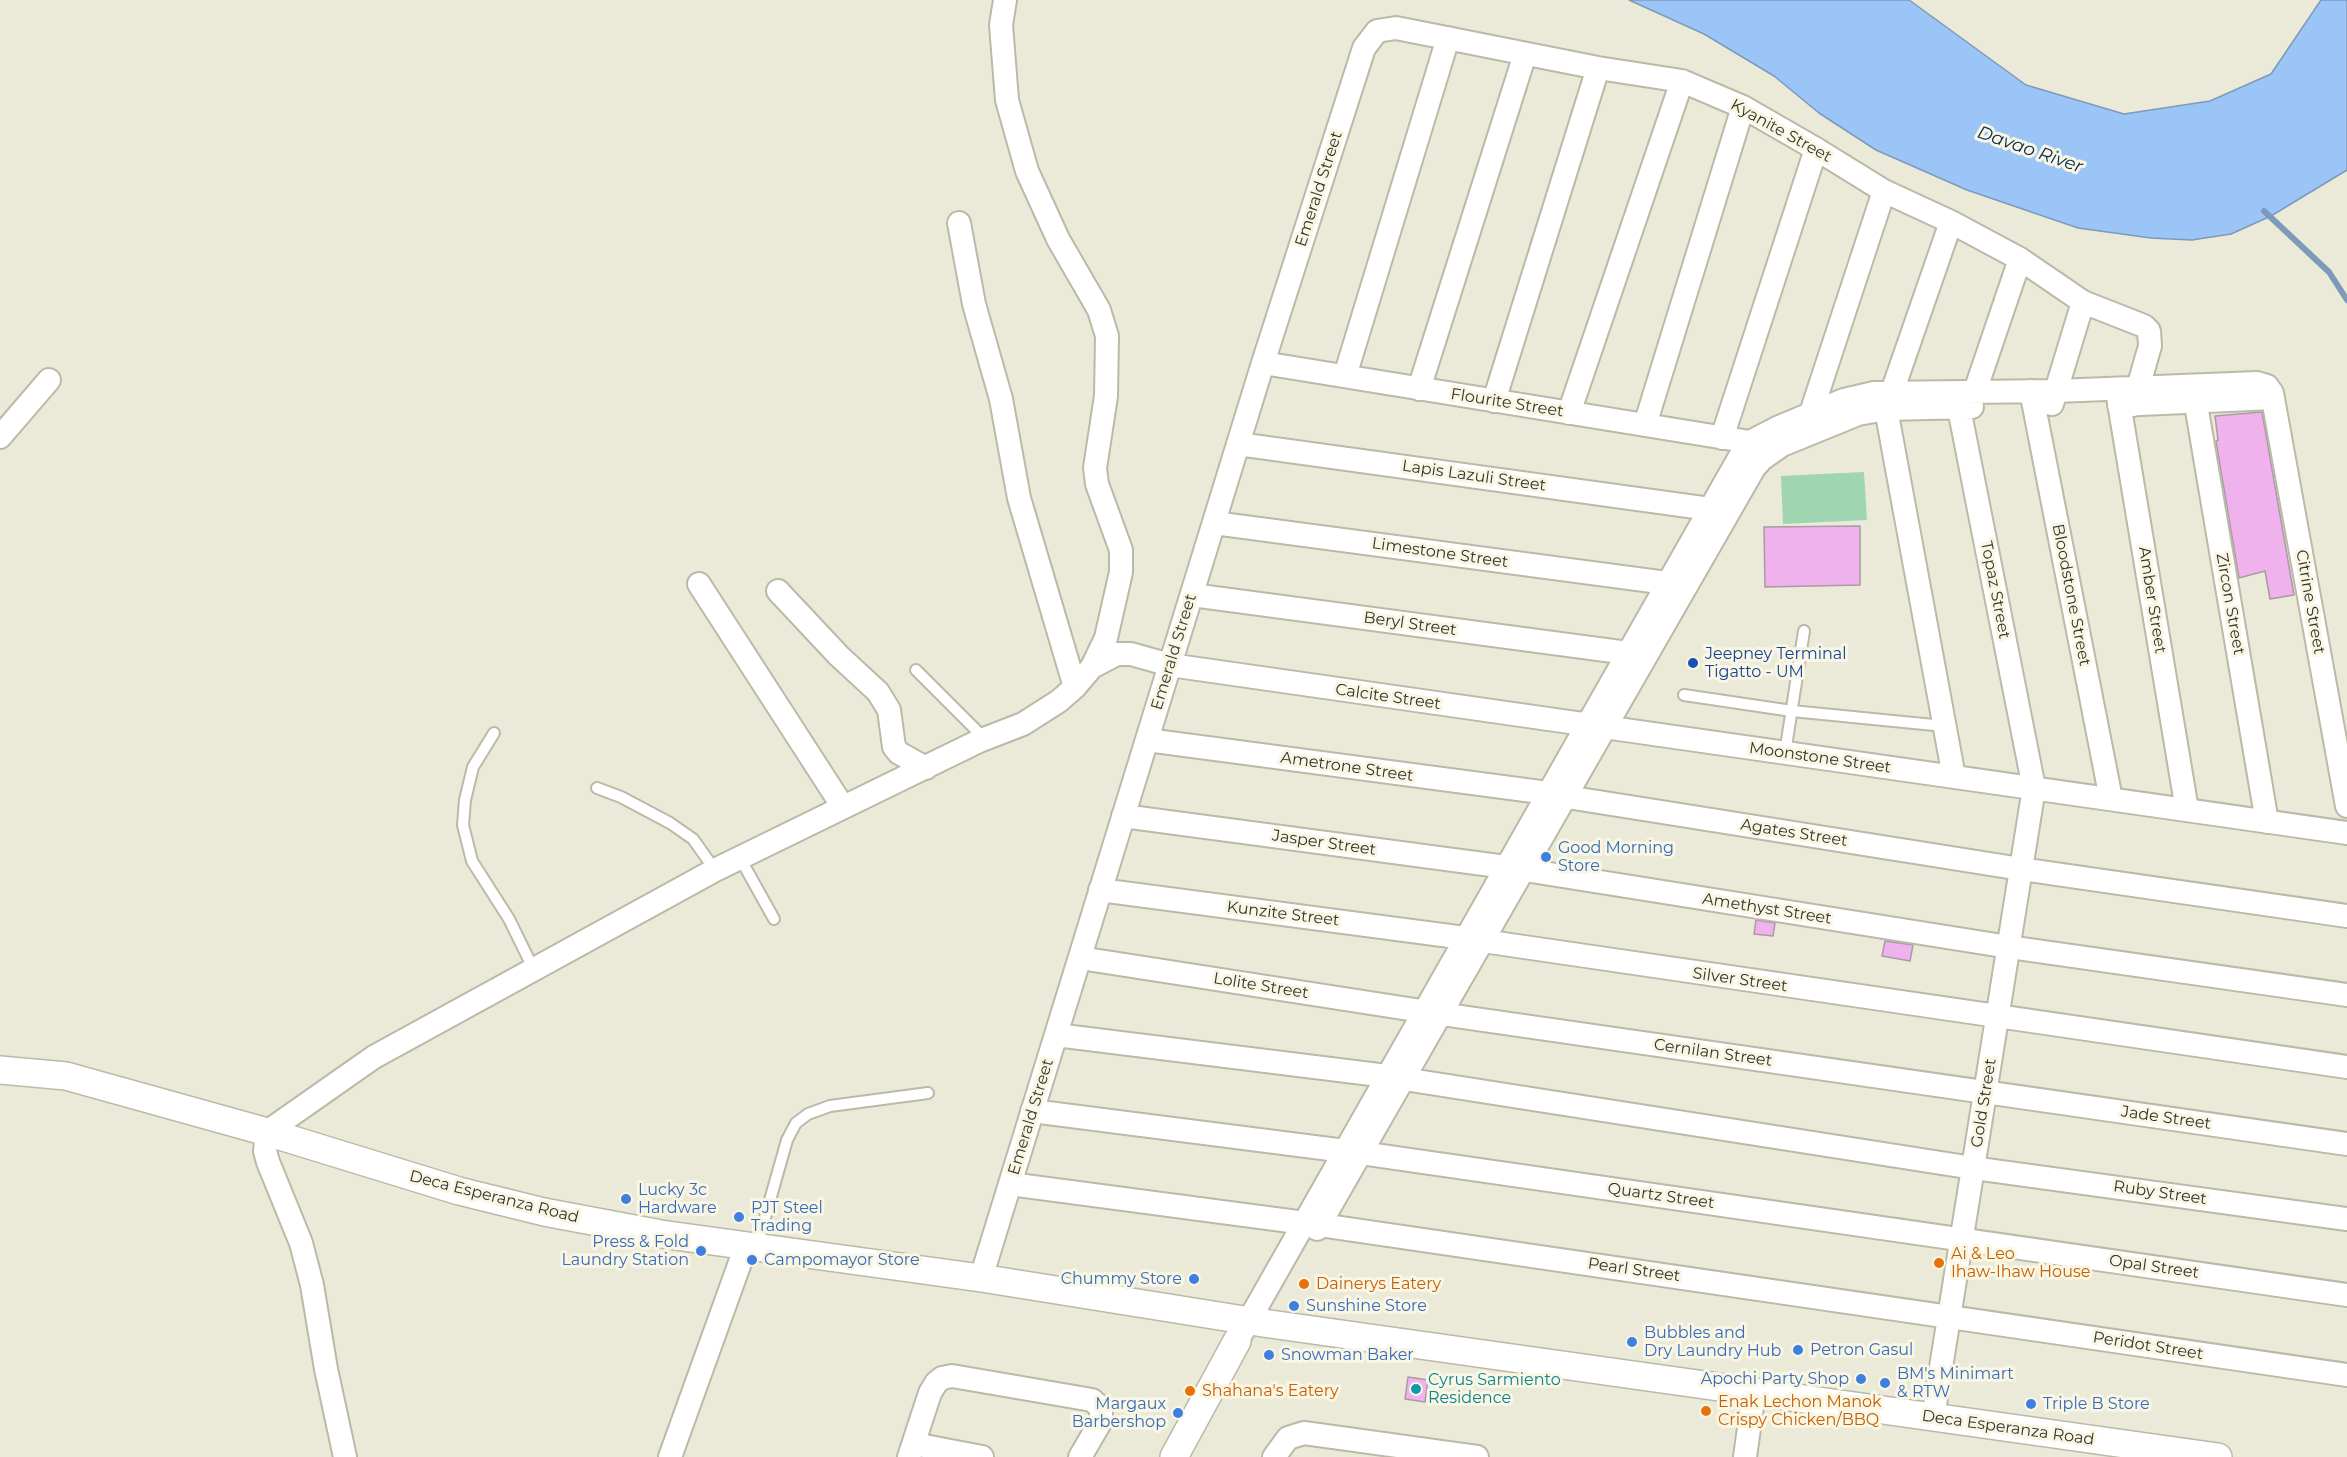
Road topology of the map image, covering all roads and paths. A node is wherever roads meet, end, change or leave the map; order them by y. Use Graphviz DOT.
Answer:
graph roads {
  1 [pos="1005,0"];
  2 [pos="1377,31"];
  3 [pos="1448,38"];
  4 [pos="1525,54"];
  5 [pos="1598,68"];
  6 [pos="1682,81"];
  7 [pos="1743,107"];
  8 [pos="1816,148"];
  9 [pos="1884,191"];
  10 [pos="1951,222"];
  11 [pos="959,223"];
  12 [pos="2020,259"];
  13 [pos="2083,302"];
  14 [pos="1263,363"];
  15 [pos="1345,376"];
  16 [pos="49,380"];
  17 [pos="1419,389"];
  18 [pos="2194,394"];
  19 [pos="2127,397"];
  20 [pos="2043,398"];
  21 [pos="1965,399"];
  22 [pos="1889,400"];
  23 [pos="1494,401"];
  24 [pos="1569,413"];
  25 [pos="1811,413"];
  26 [pos="1646,425"];
  27 [pos="0,437"];
  28 [pos="1722,438"];
  29 [pos="1750,442"];
  30 [pos="1238,444"];
  31 [pos="1710,509"];
  32 [pos="1214,523"];
  33 [pos="1667,583"];
  34 [pos="699,584"];
  35 [pos="778,591"];
  36 [pos="1191,595"];
  37 [pos="1804,631"];
  38 [pos="1628,653"];
  39 [pos="1170,665"];
  40 [pos="1092,667"];
  41 [pos="916,670"];
  42 [pos="1075,687"];
  43 [pos="1684,695"];
  44 [pos="1791,711"];
  45 [pos="1597,726"];
  46 [pos="1944,726"];
  47 [pos="494,733"];
  48 [pos="985,739"];
  49 [pos="1147,740"];
  50 [pos="1785,753"];
  51 [pos="926,768"];
  52 [pos="1954,777"];
  53 [pos="597,788"];
  54 [pos="2034,788"];
  55 [pos="1557,795"];
  56 [pos="2111,799"];
  57 [pos="2347,806"];
  58 [pos="843,807"];
  59 [pos="2187,810"];
  60 [pos="1123,816"];
  61 [pos="2267,822"];
  62 [pos="2347,833"];
  63 [pos="740,858"];
  64 [pos="1515,869"];
  65 [pos="2021,869"];
  66 [pos="716,870"];
  67 [pos="1100,890"];
  68 [pos="2347,916"];
  69 [pos="774,919"];
  70 [pos="1474,940"];
  71 [pos="2008,947"];
  72 [pos="1080,958"];
  73 [pos="534,969"];
  74 [pos="2347,995"];
  75 [pos="1433,1013"];
  76 [pos="1997,1018"];
  77 [pos="1056,1035"];
  78 [pos="2347,1067"];
  79 [pos="0,1070"];
  80 [pos="1396,1077"];
  81 [pos="928,1093"];
  82 [pos="1985,1093"];
  83 [pos="1032,1111"];
  84 [pos="267,1132"];
  85 [pos="2347,1144"];
  86 [pos="1353,1152"];
  87 [pos="1973,1168"];
  88 [pos="1010,1184"];
  89 [pos="2347,1219"];
  90 [pos="1311,1224"];
  91 [pos="1962,1239"];
  92 [pos="752,1246"];
  93 [pos="981,1278"];
  94 [pos="2347,1295"];
  95 [pos="1949,1316"];
  96 [pos="1249,1328"];
  97 [pos="2347,1375"];
  98 [pos="1754,1392"];
  99 [pos="1933,1417"];
  100 [pos="911,1450"];
  101 [pos="345,1457"];
  102 [pos="670,1457"];
  103 [pos="982,1457"];
  104 [pos="1080,1457"];
  105 [pos="1174,1457"];
  106 [pos="1275,1457"];
  107 [pos="1477,1457"];
  108 [pos="1744,1457"];
  109 [pos="2218,1457"];
  1 -- 40 [label="street"];
  2 -- 3 [label="street, Kyanite Street"];
  2 -- 14 [label="street, Emerald Street"];
  3 -- 4 [label="street, Kyanite Street"];
  3 -- 15 [label="street"];
  4 -- 5 [label="street, Kyanite Street"];
  4 -- 17 [label="street"];
  5 -- 6 [label="street, Kyanite Street"];
  5 -- 23 [label="street"];
  6 -- 7 [label="street, Kyanite Street"];
  6 -- 24 [label="street"];
  7 -- 8 [label="street, Kyanite Street"];
  7 -- 26 [label="street"];
  8 -- 9 [label="street, Kyanite Street"];
  8 -- 28 [label="street"];
  9 -- 10 [label="street, Kyanite Street"];
  9 -- 25 [label="street"];
  10 -- 12 [label="street, Kyanite Street"];
  10 -- 22 [label="street"];
  11 -- 42 [label="street"];
  12 -- 13 [label="street, Kyanite Street"];
  12 -- 21 [label="street"];
  13 -- 19 [label="street, Kyanite Street"];
  13 -- 20 [label="street"];
  14 -- 15 [label="street, Flourite Street"];
  14 -- 30 [label="street, Emerald Street"];
  15 -- 17 [label="street, Flourite Street"];
  16 -- 27 [label="street"];
  17 -- 23 [label="street, Flourite Street"];
  18 -- 19 [label="street"];
  18 -- 57 [label="street, Citrine Street"];
  18 -- 61 [label="street, Zircon Street"];
  19 -- 20 [label="street"];
  19 -- 59 [label="street, Amber Street"];
  20 -- 21 [label="street"];
  20 -- 56 [label="street, Bloodstone Street"];
  21 -- 22 [label="street"];
  21 -- 54 [label="street, Topaz Street"];
  22 -- 25 [label="street"];
  22 -- 45 [label="street"];
  22 -- 46 [label="street"];
  23 -- 24 [label="street, Flourite Street"];
  24 -- 26 [label="street, Flourite Street"];
  25 -- 29 [label="street"];
  26 -- 28 [label="street, Flourite Street"];
  28 -- 29 [label="street, Flourite Street"];
  29 -- 31 [label="street"];
  30 -- 31 [label="street, Lapis Lazuli Street"];
  30 -- 32 [label="street, Emerald Street"];
  31 -- 33 [label="street"];
  32 -- 33 [label="street, Limestone Street"];
  32 -- 36 [label="street, Emerald Street"];
  33 -- 38 [label="street"];
  34 -- 58 [label="street"];
  35 -- 51 [label="street"];
  36 -- 38 [label="street, Beryl Street"];
  36 -- 39 [label="street, Emerald Street"];
  37 -- 44 [label="lane"];
  38 -- 45 [label="street"];
  39 -- 40 [label="street, Calcite Street"];
  39 -- 45 [label="street, Calcite Street"];
  39 -- 49 [label="street, Emerald Street"];
  40 -- 42 [label="street"];
  41 -- 48 [label="lane"];
  42 -- 48 [label="street"];
  43 -- 44 [label="lane"];
  44 -- 46 [label="lane"];
  44 -- 50 [label="lane"];
  45 -- 50 [label="street, Moonstone Street"];
  45 -- 55 [label="street"];
  46 -- 52 [label="street"];
  47 -- 73 [label="lane"];
  48 -- 51 [label="street"];
  49 -- 55 [label="street, Ametrone Street"];
  49 -- 60 [label="street, Emerald Street"];
  50 -- 52 [label="street, Moonstone Street"];
  51 -- 58 [label="street"];
  52 -- 54 [label="street, Moonstone Street"];
  53 -- 66 [label="lane"];
  54 -- 56 [label="street, Moonstone Street"];
  54 -- 65 [label="street, Gold Street"];
  55 -- 64 [label="street"];
  55 -- 65 [label="street, Agates Street"];
  56 -- 59 [label="street, Moonstone Street"];
  58 -- 63 [label="street"];
  59 -- 61 [label="street, Moonstone Street"];
  60 -- 64 [label="street, Jasper Street"];
  60 -- 67 [label="street, Emerald Street"];
  61 -- 62 [label="street, Moonstone Street"];
  63 -- 66 [label="street"];
  63 -- 69 [label="lane"];
  64 -- 70 [label="street"];
  64 -- 71 [label="street, Amethyst Street"];
  65 -- 68 [label="street, Agates Street"];
  65 -- 71 [label="street, Gold Street"];
  66 -- 73 [label="street"];
  67 -- 70 [label="street, Kunzite Street"];
  67 -- 72 [label="street, Emerald Street"];
  70 -- 75 [label="street"];
  70 -- 76 [label="street, Silver Street"];
  71 -- 74 [label="street, Amethyst Street"];
  71 -- 76 [label="street, Gold Street"];
  72 -- 75 [label="street, Lolite Street"];
  72 -- 77 [label="street, Emerald Street"];
  73 -- 84 [label="street"];
  75 -- 80 [label="street"];
  75 -- 82 [label="street, Cernilan Street"];
  76 -- 78 [label="street, Silver Street"];
  76 -- 82 [label="street, Gold Street"];
  77 -- 80 [label="street, Ruby Street"];
  77 -- 83 [label="street, Emerald Street"];
  79 -- 84 [label="street, Deca Esperanza Road"];
  80 -- 86 [label="street"];
  80 -- 87 [label="street, Ruby Street"];
  81 -- 92 [label="lane"];
  82 -- 85 [label="street, Jade Street"];
  82 -- 87 [label="street, Gold Street"];
  83 -- 86 [label="street, Quartz Street"];
  83 -- 88 [label="street, Emerald Street"];
  84 -- 92 [label="street, Deca Esperanza Road"];
  84 -- 101 [label="street"];
  86 -- 90 [label="street"];
  86 -- 91 [label="street, Quartz Street"];
  87 -- 89 [label="street, Ruby Street"];
  87 -- 91 [label="street, Gold Street"];
  88 -- 90 [label="street, Pearl Street"];
  88 -- 93 [label="street, Emerald Street"];
  90 -- 95 [label="street, Pearl Street"];
  90 -- 96 [label="street"];
  91 -- 94 [label="street, Opal Street"];
  91 -- 95 [label="street, Gold Street"];
  92 -- 93 [label="street, Deca Esperanza Road"];
  92 -- 102 [label="street"];
  93 -- 96 [label="street, Deca Esperanza Road"];
  95 -- 97 [label="street, Peridot Street"];
  95 -- 99 [label="street, Gold Street"];
  96 -- 98 [label="street, Deca Esperanza Road"];
  96 -- 105 [label="street"];
  98 -- 99 [label="street, Deca Esperanza Road"];
  98 -- 108 [label="street"];
  99 -- 109 [label="street, Deca Esperanza Road"];
  100 -- 103 [label="street"];
  100 -- 104 [label="street"];
  106 -- 107 [label="street"];
}
